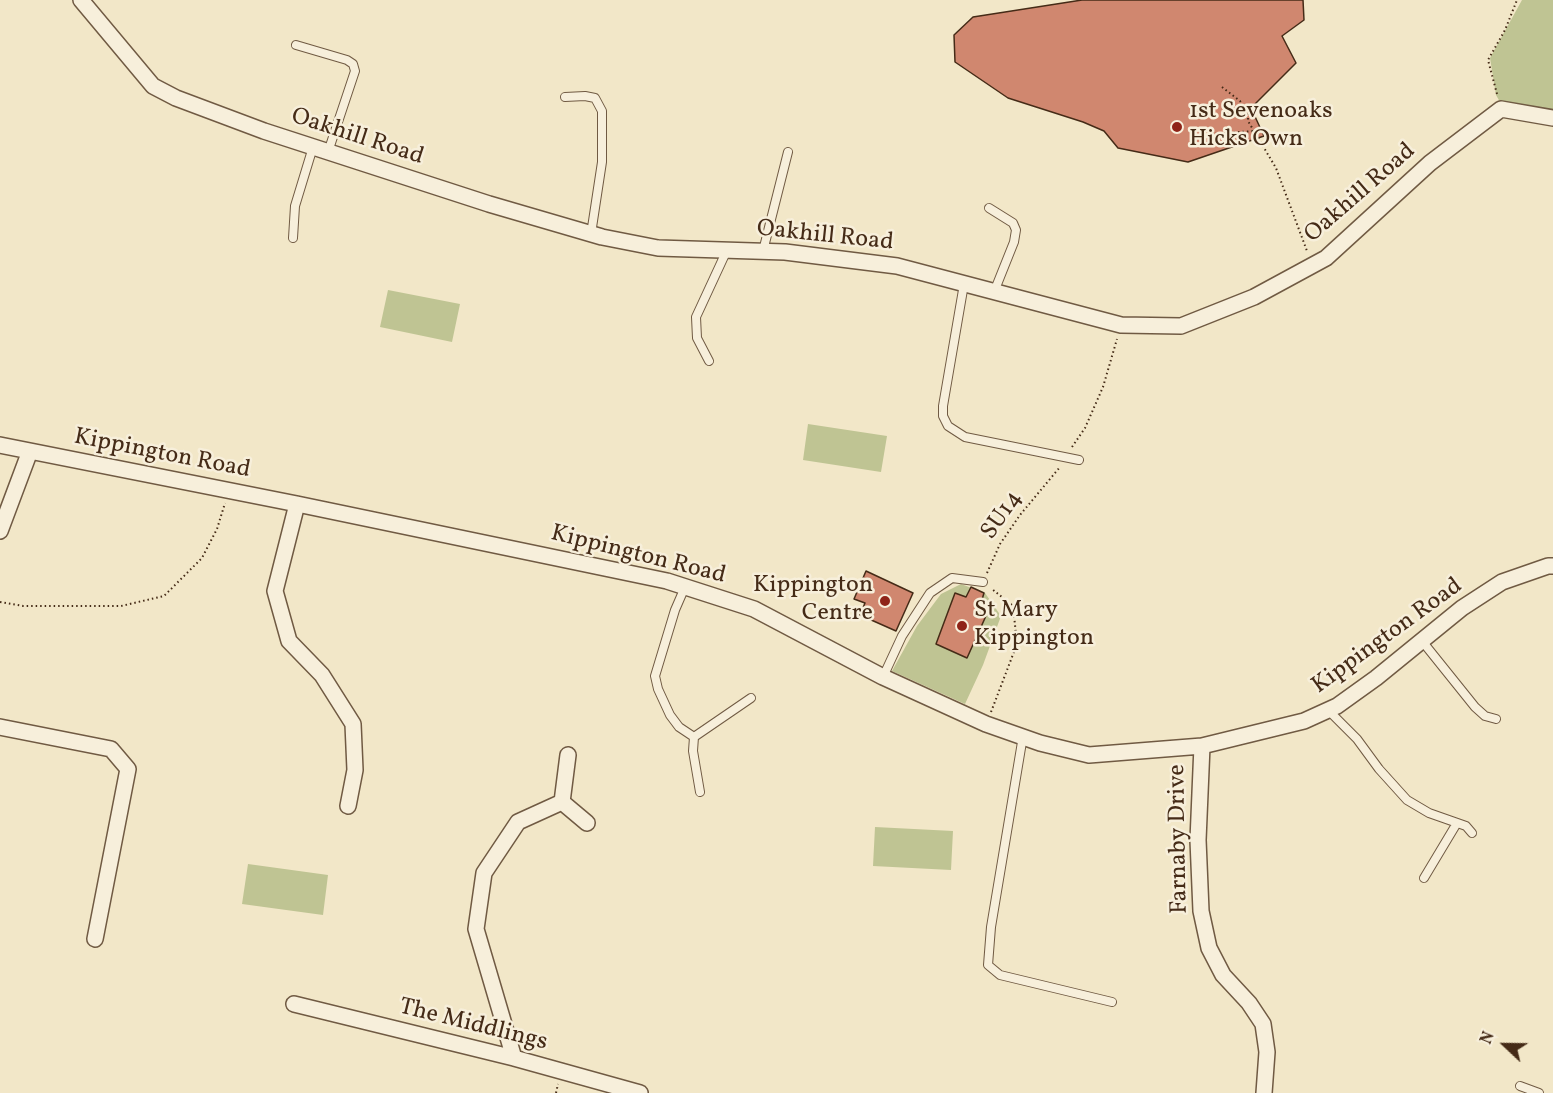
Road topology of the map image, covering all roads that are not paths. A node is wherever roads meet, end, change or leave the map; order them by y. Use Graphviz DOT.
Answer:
graph roads {
  1 [pos="81,0"];
  2 [pos="296,45"];
  3 [pos="565,97"];
  4 [pos="1553,118"];
  5 [pos="313,147"];
  6 [pos="328,152"];
  7 [pos="788,152"];
  8 [pos="989,208"];
  9 [pos="591,234"];
  10 [pos="293,238"];
  11 [pos="727,250"];
  12 [pos="763,251"];
  13 [pos="964,284"];
  14 [pos="994,292"];
  15 [pos="709,361"];
  16 [pos="0,446"];
  17 [pos="30,451"];
  18 [pos="1079,460"];
  19 [pos="297,504"];
  20 [pos="0,531"];
  21 [pos="1553,566"];
  22 [pos="983,582"];
  23 [pos="685,587"];
  24 [pos="1422,641"];
  25 [pos="883,677"];
  26 [pos="751,699"];
  27 [pos="1328,710"];
  28 [pos="1496,719"];
  29 [pos="0,727"];
  30 [pos="1023,736"];
  31 [pos="694,737"];
  32 [pos="1202,746"];
  33 [pos="568,755"];
  34 [pos="700,792"];
  35 [pos="562,802"];
  36 [pos="348,806"];
  37 [pos="587,823"];
  38 [pos="1457,823"];
  39 [pos="1473,833"];
  40 [pos="1424,878"];
  41 [pos="94,939"];
  42 [pos="1112,1002"];
  43 [pos="294,1004"];
  44 [pos="514,1058"];
  45 [pos="1520,1086"];
  46 [pos="640,1093"];
  47 [pos="1264,1093"];
  48 [pos="1539,1093"];
  1 -- 5 [label="street, Oakhill Road"];
  2 -- 6 [label="lane"];
  3 -- 9 [label="lane"];
  4 -- 14 [label="street, Oakhill Road"];
  5 -- 6 [label="street, Oakhill Road"];
  5 -- 10 [label="lane"];
  6 -- 9 [label="street, Oakhill Road"];
  7 -- 12 [label="lane"];
  8 -- 14 [label="lane"];
  9 -- 11 [label="street, Oakhill Road"];
  11 -- 12 [label="street, Oakhill Road"];
  11 -- 15 [label="lane"];
  12 -- 13 [label="street, Oakhill Road"];
  13 -- 14 [label="street, Oakhill Road"];
  13 -- 18 [label="lane"];
  16 -- 17 [label="street, Kippington Road"];
  17 -- 19 [label="street, Kippington Road"];
  17 -- 20 [label="street"];
  19 -- 23 [label="street, Kippington Road"];
  19 -- 36 [label="street"];
  21 -- 24 [label="street, Kippington Road"];
  22 -- 25 [label="lane"];
  23 -- 25 [label="street, Kippington Road"];
  23 -- 31 [label="lane"];
  24 -- 27 [label="street, Kippington Road"];
  24 -- 28 [label="lane"];
  25 -- 30 [label="street, Kippington Road"];
  26 -- 31 [label="lane"];
  27 -- 32 [label="street, Kippington Road"];
  27 -- 38 [label="lane"];
  29 -- 41 [label="street"];
  30 -- 32 [label="street, Kippington Road"];
  30 -- 42 [label="lane"];
  31 -- 34 [label="lane"];
  32 -- 47 [label="street, Farnaby Drive"];
  33 -- 35 [label="street"];
  35 -- 37 [label="street"];
  35 -- 44 [label="street"];
  38 -- 39 [label="lane"];
  38 -- 40 [label="lane"];
  43 -- 44 [label="street, The Middlings"];
  44 -- 46 [label="street, The Middlings"];
  45 -- 48 [label="lane"];
}
